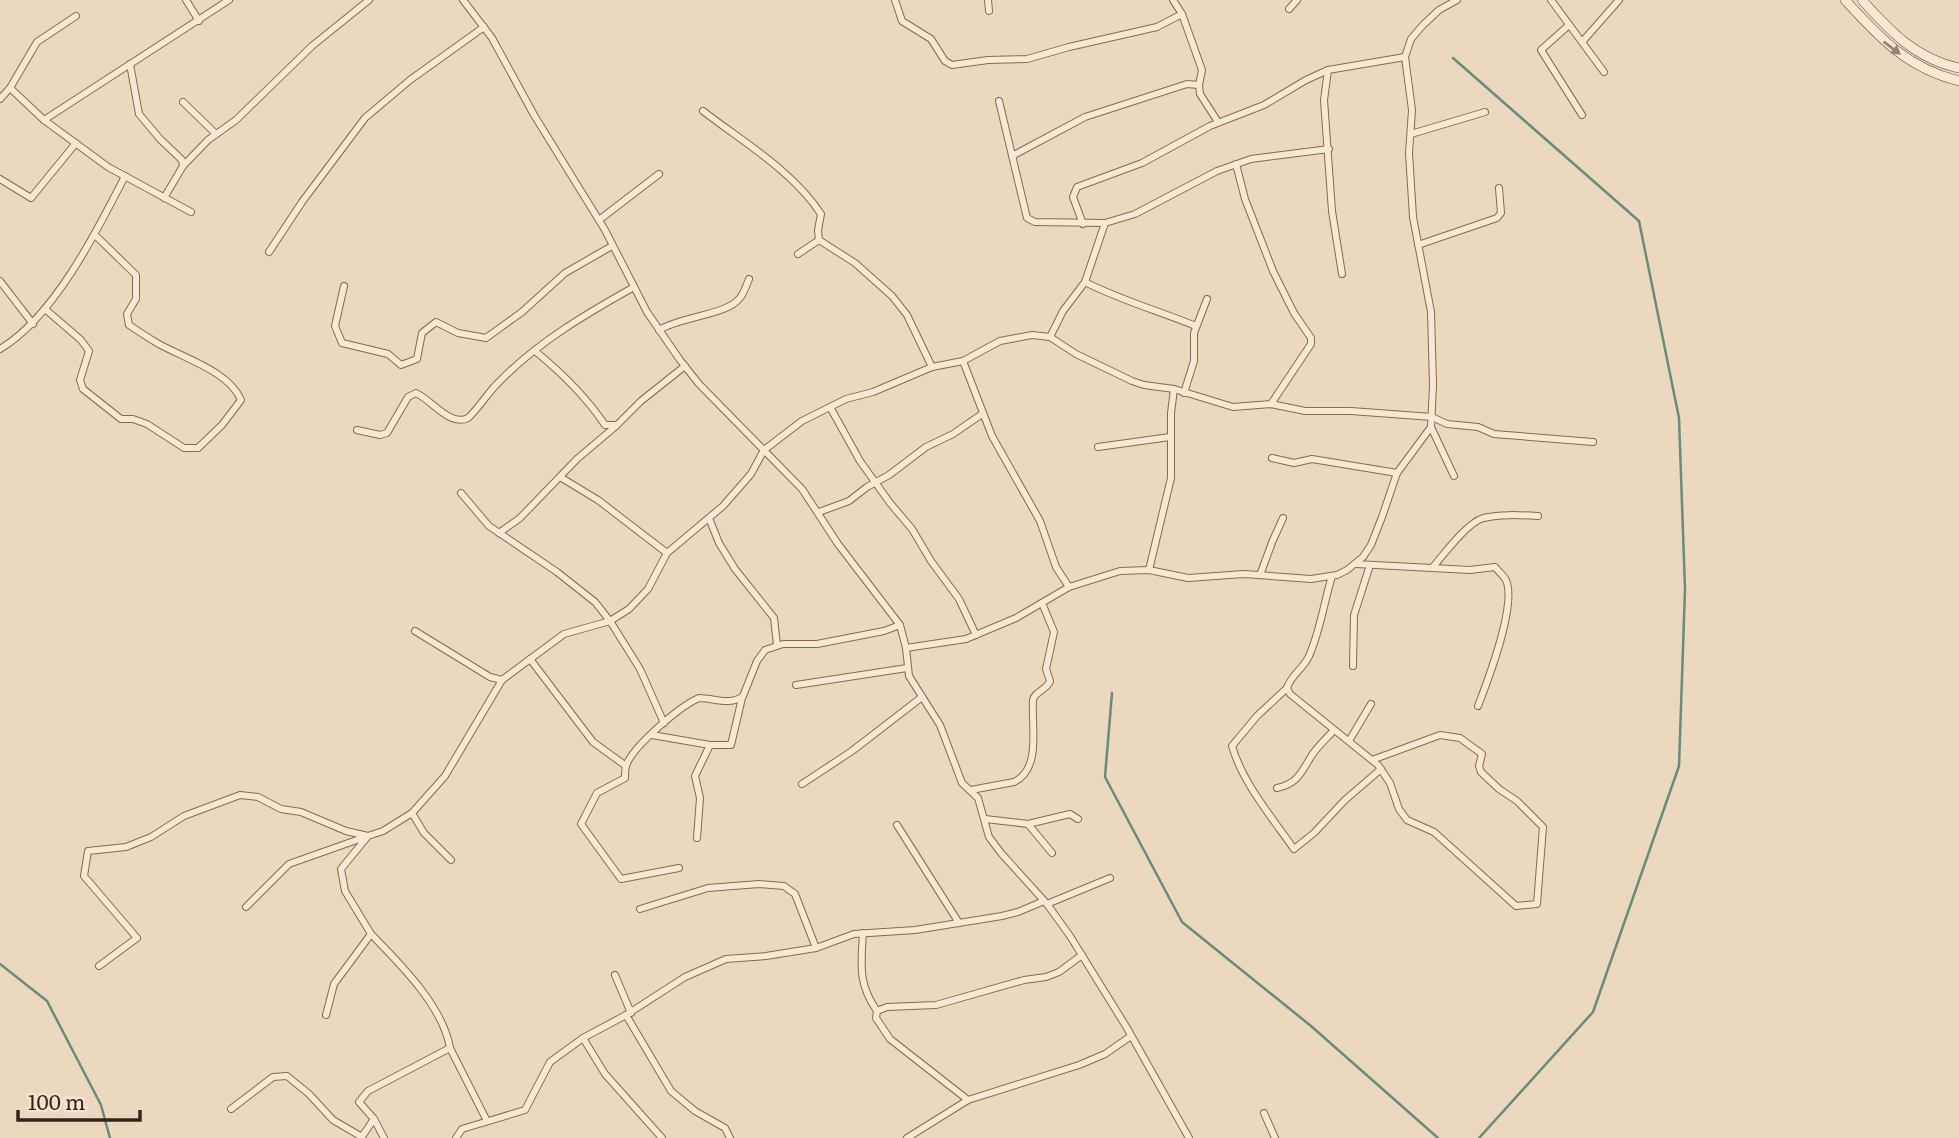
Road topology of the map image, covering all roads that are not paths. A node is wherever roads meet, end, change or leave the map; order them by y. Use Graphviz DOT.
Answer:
graph roads {
  1 [pos="186,0"];
  2 [pos="229,0"];
  3 [pos="369,0"];
  4 [pos="463,0"];
  5 [pos="895,0"];
  6 [pos="988,0"];
  7 [pos="1173,0"];
  8 [pos="1297,0"];
  9 [pos="1457,0"];
  10 [pos="1551,0"];
  11 [pos="1619,0"];
  12 [pos="1844,0"];
  13 [pos="1862,0"];
  14 [pos="1445,2"];
  15 [pos="1289,9"];
  16 [pos="989,11"];
  17 [pos="1182,14"];
  18 [pos="76,16"];
  19 [pos="199,21"];
  20 [pos="1569,24"];
  21 [pos="484,27"];
  22 [pos="1582,42"];
  23 [pos="1405,57"];
  24 [pos="130,64"];
  25 [pos="1959,68"];
  26 [pos="1328,70"];
  27 [pos="1604,72"];
  28 [pos="1959,81"];
  29 [pos="1199,85"];
  30 [pos="10,88"];
  31 [pos="0,99"];
  32 [pos="999,101"];
  33 [pos="183,102"];
  34 [pos="703,111"];
  35 [pos="1485,112"];
  36 [pos="1582,115"];
  37 [pos="44,120"];
  38 [pos="1218,122"];
  39 [pos="216,134"];
  40 [pos="1411,134"];
  41 [pos="76,143"];
  42 [pos="1329,149"];
  43 [pos="1012,156"];
  44 [pos="1236,164"];
  45 [pos="183,166"];
  46 [pos="659,174"];
  47 [pos="125,176"];
  48 [pos="0,179"];
  49 [pos="1499,188"];
  50 [pos="164,198"];
  51 [pos="191,212"];
  52 [pos="599,220"];
  53 [pos="1105,223"];
  54 [pos="1083,224"];
  55 [pos="95,235"];
  56 [pos="820,240"];
  57 [pos="1418,245"];
  58 [pos="612,246"];
  59 [pos="269,252"];
  60 [pos="798,254"];
  61 [pos="1342,274"];
  62 [pos="749,279"];
  63 [pos="0,281"];
  64 [pos="1085,282"];
  65 [pos="344,286"];
  66 [pos="634,288"];
  67 [pos="1207,299"];
  68 [pos="45,309"];
  69 [pos="33,324"];
  70 [pos="1196,326"];
  71 [pos="659,330"];
  72 [pos="1050,337"];
  73 [pos="0,349"];
  74 [pos="535,351"];
  75 [pos="963,361"];
  76 [pos="685,366"];
  77 [pos="932,367"];
  78 [pos="1174,389"];
  79 [pos="1184,393"];
  80 [pos="1271,404"];
  81 [pos="831,407"];
  82 [pos="982,414"];
  83 [pos="1432,417"];
  84 [pos="617,425"];
  85 [pos="1431,427"];
  86 [pos="357,430"];
  87 [pos="1170,437"];
  88 [pos="1593,442"];
  89 [pos="1098,447"];
  90 [pos="764,450"];
  91 [pos="1272,458"];
  92 [pos="1397,474"];
  93 [pos="1454,475"];
  94 [pos="560,477"];
  95 [pos="875,483"];
  96 [pos="461,493"];
  97 [pos="819,512"];
  98 [pos="1538,516"];
  99 [pos="709,518"];
  100 [pos="1283,518"];
  101 [pos="499,533"];
  102 [pos="667,553"];
  103 [pos="1356,564"];
  104 [pos="1370,565"];
  105 [pos="1433,567"];
  106 [pos="1149,570"];
  107 [pos="1260,575"];
  108 [pos="1332,576"];
  109 [pos="1069,587"];
  110 [pos="1042,603"];
  111 [pos="610,621"];
  112 [pos="900,625"];
  113 [pos="415,631"];
  114 [pos="976,635"];
  115 [pos="777,645"];
  116 [pos="906,648"];
  117 [pos="530,659"];
  118 [pos="1353,666"];
  119 [pos="907,668"];
  120 [pos="502,680"];
  121 [pos="796,685"];
  122 [pos="1287,688"];
  123 [pos="743,696"];
  124 [pos="922,697"];
  125 [pos="1371,704"];
  126 [pos="1478,706"];
  127 [pos="664,723"];
  128 [pos="1334,730"];
  129 [pos="652,735"];
  130 [pos="1349,741"];
  131 [pos="710,745"];
  132 [pos="1372,760"];
  133 [pos="626,766"];
  134 [pos="1381,769"];
  135 [pos="802,784"];
  136 [pos="1278,788"];
  137 [pos="971,790"];
  138 [pos="412,813"];
  139 [pos="985,819"];
  140 [pos="1078,819"];
  141 [pos="1028,824"];
  142 [pos="897,825"];
  143 [pos="368,836"];
  144 [pos="697,838"];
  145 [pos="1052,853"];
  146 [pos="451,860"];
  147 [pos="680,868"];
  148 [pos="1110,878"];
  149 [pos="1046,902"];
  150 [pos="247,907"];
  151 [pos="639,909"];
  152 [pos="959,923"];
  153 [pos="863,933"];
  154 [pos="371,934"];
  155 [pos="816,948"];
  156 [pos="1082,955"];
  157 [pos="99,966"];
  158 [pos="615,975"];
  159 [pos="877,1011"];
  160 [pos="629,1014"];
  161 [pos="326,1015"];
  162 [pos="1131,1036"];
  163 [pos="583,1038"];
  164 [pos="450,1048"];
  165 [pos="968,1100"];
  166 [pos="231,1109"];
  167 [pos="1264,1113"];
  168 [pos="374,1119"];
  169 [pos="487,1121"];
  170 [pos="362,1138"];
  171 [pos="384,1138"];
  172 [pos="456,1138"];
  173 [pos="662,1138"];
  174 [pos="730,1138"];
  175 [pos="907,1138"];
  176 [pos="1189,1138"];
  177 [pos="1275,1138"];
  1 -- 19 [label="street"];
  2 -- 19 [label="street"];
  3 -- 39 [label="street"];
  4 -- 21 [label="street"];
  5 -- 17 [label="street"];
  6 -- 16 [label="street"];
  7 -- 17 [label="street"];
  8 -- 15 [label="street"];
  9 -- 14 [label="street"];
  10 -- 20 [label="street"];
  11 -- 22 [label="street"];
  12 -- 28 [label="main road, one-way"];
  13 -- 25 [label="main road"];
  14 -- 23 [label="street"];
  17 -- 29 [label="street"];
  18 -- 30 [label="street"];
  19 -- 24 [label="street"];
  20 -- 22 [label="street"];
  20 -- 36 [label="street"];
  21 -- 52 [label="street"];
  21 -- 59 [label="street"];
  22 -- 27 [label="street"];
  23 -- 26 [label="street"];
  23 -- 40 [label="street"];
  24 -- 37 [label="street"];
  24 -- 45 [label="street"];
  26 -- 38 [label="street"];
  26 -- 42 [label="street"];
  29 -- 38 [label="street"];
  29 -- 43 [label="street"];
  30 -- 31 [label="street"];
  30 -- 37 [label="street"];
  32 -- 43 [label="street"];
  33 -- 39 [label="street"];
  34 -- 56 [label="street"];
  35 -- 40 [label="street"];
  37 -- 41 [label="street"];
  38 -- 54 [label="street"];
  39 -- 45 [label="street"];
  40 -- 57 [label="street"];
  41 -- 47 [label="street"];
  41 -- 48 [label="street"];
  42 -- 44 [label="street"];
  42 -- 61 [label="street"];
  43 -- 54 [label="street"];
  44 -- 53 [label="street"];
  44 -- 80 [label="street"];
  45 -- 50 [label="street"];
  46 -- 52 [label="street"];
  47 -- 50 [label="street"];
  47 -- 55 [label="street"];
  49 -- 57 [label="street"];
  50 -- 51 [label="street"];
  52 -- 58 [label="street"];
  53 -- 54 [label="street"];
  53 -- 64 [label="street"];
  55 -- 68 [label="street"];
  55 -- 68 [label="street"];
  56 -- 60 [label="street"];
  56 -- 77 [label="street"];
  57 -- 83 [label="street"];
  58 -- 65 [label="street"];
  58 -- 66 [label="street"];
  62 -- 71 [label="street"];
  63 -- 69 [label="street"];
  64 -- 70 [label="street"];
  64 -- 72 [label="street"];
  66 -- 71 [label="street"];
  66 -- 74 [label="street"];
  67 -- 70 [label="street"];
  68 -- 69 [label="street"];
  69 -- 73 [label="street"];
  70 -- 79 [label="street"];
  71 -- 76 [label="street"];
  72 -- 75 [label="street"];
  72 -- 78 [label="street"];
  74 -- 84 [label="street"];
  74 -- 86 [label="street"];
  75 -- 77 [label="street"];
  75 -- 82 [label="street"];
  76 -- 84 [label="street"];
  76 -- 90 [label="street"];
  77 -- 81 [label="street"];
  78 -- 79 [label="street"];
  78 -- 87 [label="street"];
  79 -- 80 [label="street"];
  80 -- 83 [label="street"];
  81 -- 90 [label="street"];
  81 -- 95 [label="street"];
  82 -- 95 [label="street"];
  82 -- 109 [label="street"];
  83 -- 85 [label="street"];
  83 -- 88 [label="street"];
  84 -- 94 [label="street"];
  85 -- 92 [label="street"];
  85 -- 93 [label="street"];
  87 -- 89 [label="street"];
  87 -- 106 [label="street"];
  90 -- 97 [label="street"];
  90 -- 99 [label="street"];
  91 -- 92 [label="street"];
  92 -- 103 [label="street"];
  94 -- 101 [label="street"];
  94 -- 102 [label="street"];
  95 -- 97 [label="street"];
  95 -- 114 [label="street"];
  96 -- 101 [label="street"];
  97 -- 112 [label="street"];
  98 -- 105 [label="street"];
  99 -- 102 [label="street"];
  99 -- 115 [label="street"];
  100 -- 107 [label="street"];
  101 -- 111 [label="street"];
  102 -- 111 [label="street"];
  103 -- 104 [label="street"];
  103 -- 108 [label="street"];
  104 -- 105 [label="street"];
  104 -- 118 [label="street"];
  105 -- 126 [label="street"];
  106 -- 107 [label="street"];
  106 -- 109 [label="street"];
  107 -- 108 [label="street"];
  108 -- 122 [label="street"];
  109 -- 110 [label="street"];
  110 -- 114 [label="street"];
  110 -- 137 [label="street"];
  111 -- 117 [label="street"];
  111 -- 127 [label="street"];
  112 -- 115 [label="street"];
  112 -- 116 [label="street"];
  113 -- 120 [label="street"];
  114 -- 116 [label="street"];
  115 -- 123 [label="street"];
  116 -- 119 [label="street"];
  117 -- 120 [label="street"];
  117 -- 133 [label="street"];
  119 -- 121 [label="street"];
  119 -- 124 [label="street"];
  120 -- 138 [label="street"];
  122 -- 128 [label="street"];
  122 -- 134 [label="street"];
  123 -- 127 [label="street"];
  123 -- 131 [label="street"];
  124 -- 135 [label="street"];
  124 -- 137 [label="street"];
  125 -- 130 [label="street"];
  127 -- 129 [label="street"];
  128 -- 130 [label="street"];
  128 -- 136 [label="street"];
  129 -- 131 [label="street"];
  129 -- 133 [label="street"];
  130 -- 132 [label="street"];
  131 -- 144 [label="street"];
  132 -- 134 [label="street"];
  132 -- 134 [label="street"];
  133 -- 147 [label="street"];
  137 -- 139 [label="street"];
  138 -- 143 [label="street"];
  138 -- 146 [label="street"];
  139 -- 141 [label="street"];
  139 -- 149 [label="street"];
  140 -- 141 [label="street"];
  141 -- 145 [label="street"];
  142 -- 152 [label="street"];
  143 -- 150 [label="street"];
  143 -- 154 [label="street"];
  143 -- 157 [label="street"];
  148 -- 149 [label="street"];
  149 -- 152 [label="street"];
  149 -- 156 [label="street"];
  151 -- 155 [label="street"];
  152 -- 153 [label="street"];
  153 -- 155 [label="street"];
  153 -- 159 [label="street"];
  154 -- 161 [label="street"];
  154 -- 164 [label="street"];
  155 -- 160 [label="street"];
  156 -- 159 [label="street"];
  156 -- 162 [label="street"];
  158 -- 160 [label="street"];
  159 -- 165 [label="street"];
  160 -- 163 [label="street"];
  160 -- 174 [label="street"];
  162 -- 165 [label="street"];
  162 -- 176 [label="street"];
  163 -- 169 [label="street"];
  163 -- 173 [label="street"];
  164 -- 168 [label="street"];
  164 -- 169 [label="street"];
  165 -- 175 [label="street"];
  166 -- 170 [label="street"];
  167 -- 177 [label="street"];
  168 -- 170 [label="street"];
  168 -- 171 [label="street"];
  169 -- 172 [label="street"];
}
